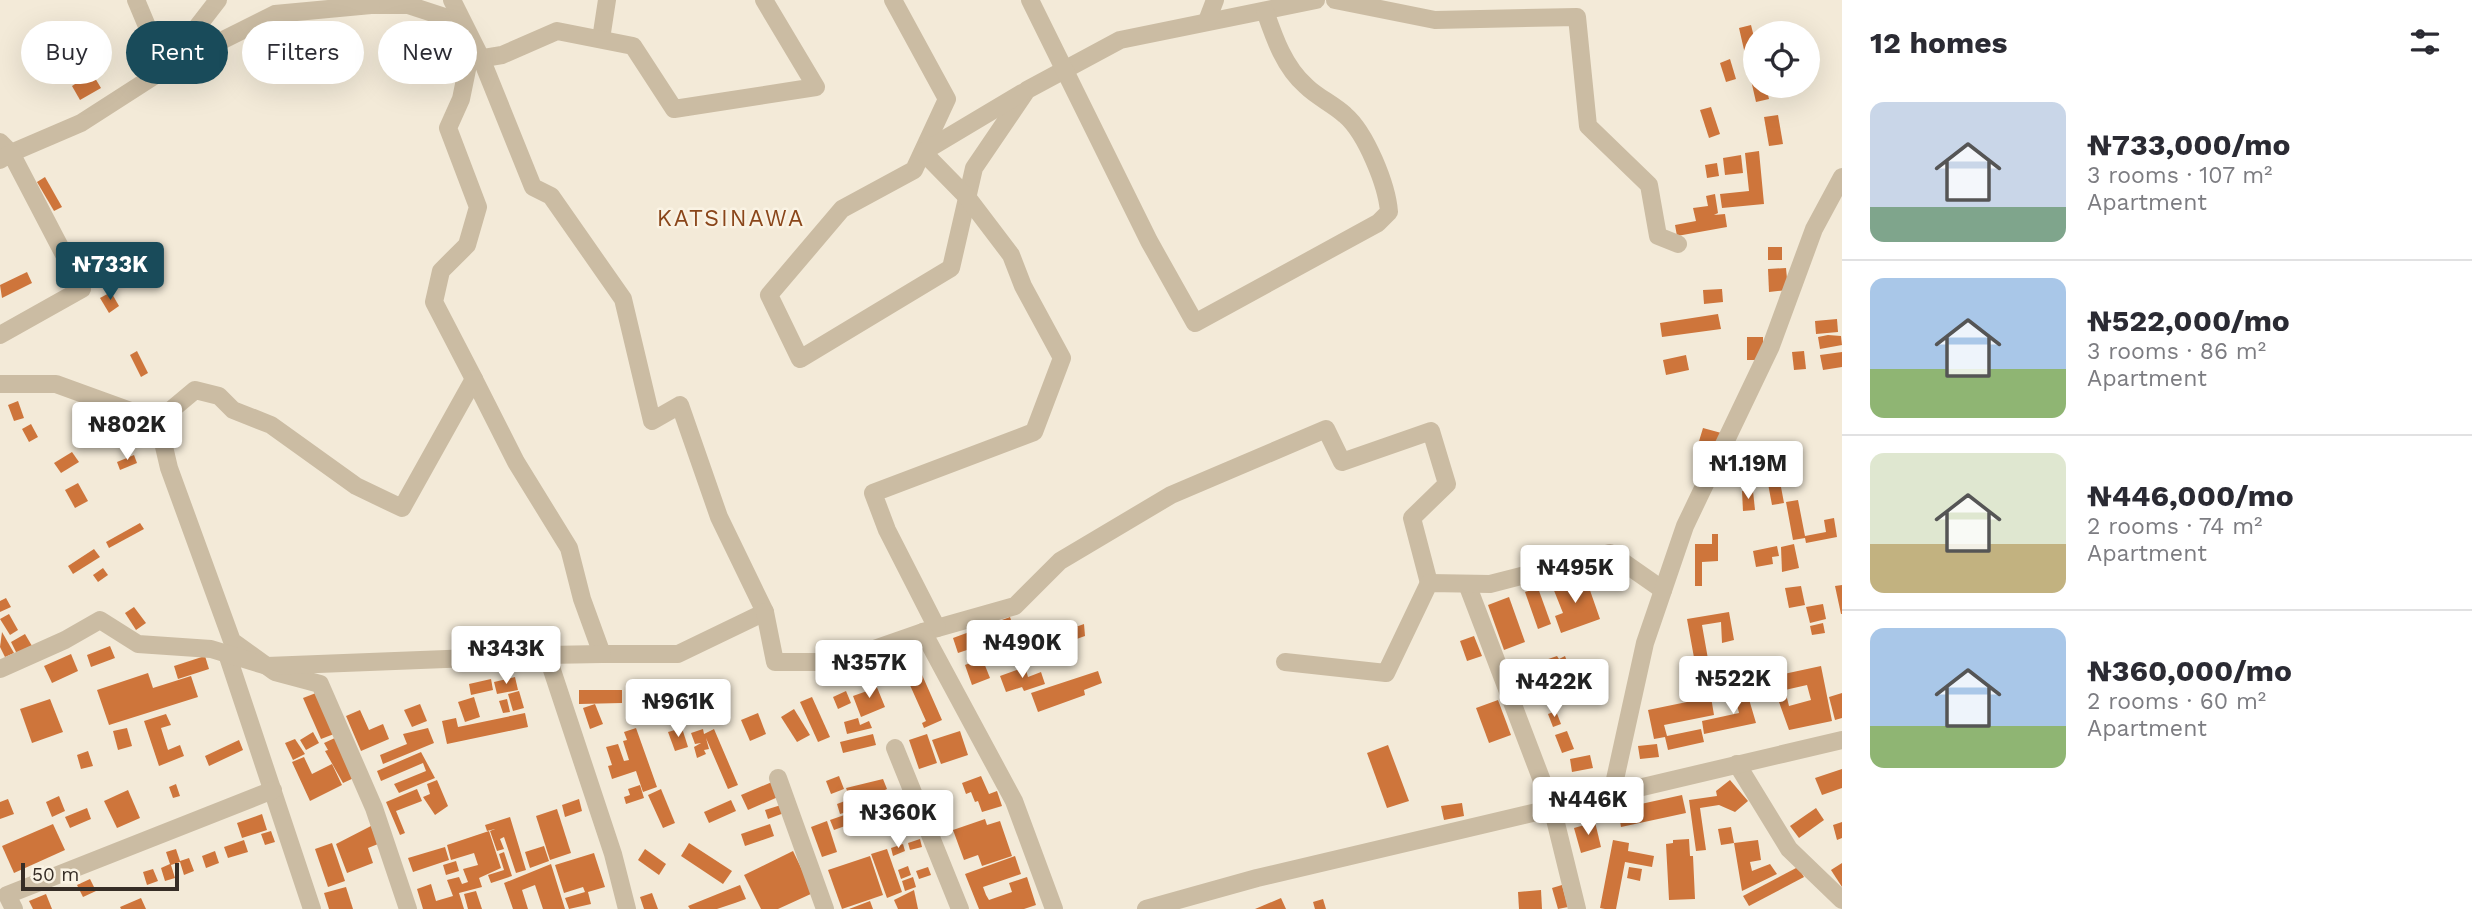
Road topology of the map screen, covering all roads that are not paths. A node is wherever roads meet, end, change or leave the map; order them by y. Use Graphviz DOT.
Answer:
graph roads {
  1 [pos="136,0"];
  2 [pos="218,0"];
  3 [pos="452,0"];
  4 [pos="607,0"];
  5 [pos="764,0"];
  6 [pos="893,0"];
  7 [pos="1030,0"];
  8 [pos="1215,0"];
  9 [pos="1316,0"];
  10 [pos="1335,0"];
  11 [pos="366,3"];
  12 [pos="1265,11"];
  13 [pos="145,21"];
  14 [pos="202,21"];
  15 [pos="455,21"];
  16 [pos="460,21"];
  17 [pos="1207,21"];
  18 [pos="228,38"];
  19 [pos="601,39"];
  20 [pos="477,59"];
  21 [pos="477,63"];
  22 [pos="1067,70"];
  23 [pos="142,84"];
  24 [pos="466,84"];
  25 [pos="1027,90"];
  26 [pos="4,152"];
  27 [pos="923,152"];
  28 [pos="1842,177"];
  29 [pos="967,197"];
  30 [pos="1678,244"];
  31 [pos="0,335"];
  32 [pos="474,379"];
  33 [pos="0,384"];
  34 [pos="158,421"];
  35 [pos="1429,583"];
  36 [pos="1467,584"];
  37 [pos="1663,590"];
  38 [pos="765,612"];
  39 [pos="930,630"];
  40 [pos="227,654"];
  41 [pos="603,654"];
  42 [pos="547,655"];
  43 [pos="1285,662"];
  44 [pos="267,666"];
  45 [pos="0,669"];
  46 [pos="1842,740"];
  47 [pos="895,748"];
  48 [pos="1737,764"];
  49 [pos="778,778"];
  50 [pos="273,790"];
  51 [pos="1612,793"];
  52 [pos="1552,807"];
  53 [pos="0,877"];
  54 [pos="7,900"];
  55 [pos="1842,900"];
  56 [pos="312,909"];
  57 [pos="408,909"];
  58 [pos="626,909"];
  59 [pos="825,909"];
  60 [pos="960,909"];
  61 [pos="1054,909"];
  62 [pos="1146,909"];
  63 [pos="1577,909"];
  1 -- 13 [label="street"];
  2 -- 14 [label="street"];
  3 -- 16 [label="street"];
  4 -- 19 [label="street"];
  5 -- 19 [label="street"];
  6 -- 27 [label="street"];
  7 -- 22 [label="street"];
  8 -- 17 [label="street"];
  9 -- 12 [label="street"];
  10 -- 30 [label="street"];
  11 -- 15 [label="street"];
  11 -- 18 [label="street"];
  12 -- 17 [label="street"];
  12 -- 22 [label="street"];
  17 -- 22 [label="street"];
  19 -- 20 [label="street"];
  21 -- 38 [label="street"];
  22 -- 25 [label="street"];
  23 -- 26 [label="street"];
  24 -- 32 [label="street"];
  25 -- 27 [label="street"];
  25 -- 29 [label="street"];
  26 -- 31 [label="street"];
  27 -- 29 [label="street"];
  27 -- 29 [label="street"];
  28 -- 37 [label="street"];
  29 -- 39 [label="street"];
  32 -- 34 [label="street"];
  32 -- 41 [label="street"];
  33 -- 34 [label="street"];
  34 -- 44 [label="street"];
  35 -- 36 [label="street"];
  35 -- 39 [label="street"];
  35 -- 43 [label="street"];
  36 -- 37 [label="street"];
  36 -- 52 [label="street"];
  37 -- 51 [label="street"];
  38 -- 39 [label="street"];
  38 -- 41 [label="street"];
  39 -- 61 [label="street"];
  40 -- 44 [label="street"];
  40 -- 45 [label="street"];
  40 -- 50 [label="street"];
  41 -- 42 [label="street"];
  42 -- 44 [label="street"];
  42 -- 58 [label="street"];
  44 -- 57 [label="street"];
  46 -- 48 [label="street"];
  47 -- 60 [label="street"];
  48 -- 51 [label="street"];
  48 -- 55 [label="street"];
  49 -- 59 [label="street"];
  50 -- 54 [label="street"];
  50 -- 56 [label="street"];
  51 -- 52 [label="street"];
  52 -- 62 [label="street"];
  52 -- 63 [label="street"];
  53 -- 54 [label="street"];
}
